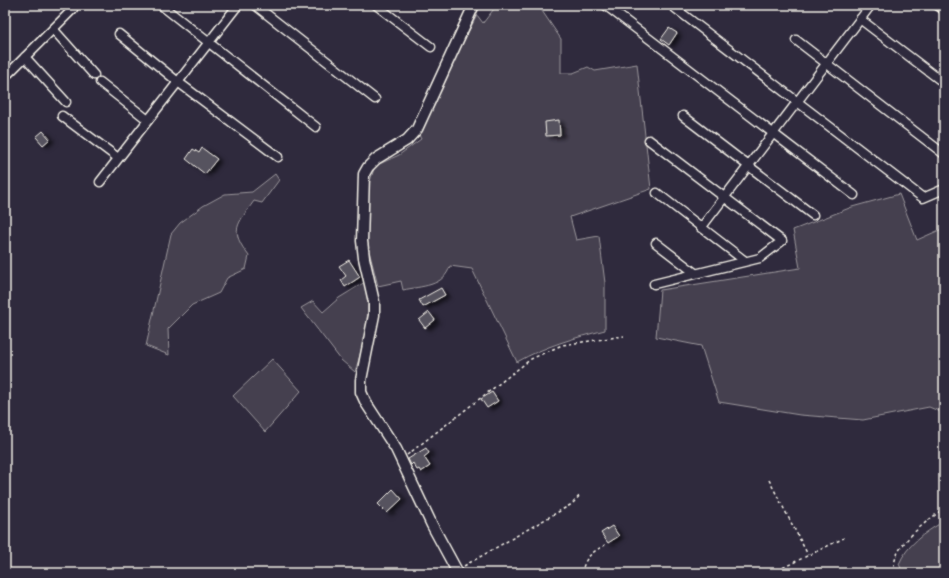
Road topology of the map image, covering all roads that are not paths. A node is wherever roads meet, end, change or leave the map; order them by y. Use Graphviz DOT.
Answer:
graph roads {
  1 [pos="69,5"];
  2 [pos="161,5"];
  3 [pos="238,5"];
  4 [pos="255,5"];
  5 [pos="376,5"];
  6 [pos="474,5"];
  7 [pos="671,5"];
  8 [pos="871,5"];
  9 [pos="937,5"];
  10 [pos="608,6"];
  11 [pos="944,10"];
  12 [pos="860,19"];
  13 [pos="53,29"];
  14 [pos="119,34"];
  15 [pos="796,40"];
  16 [pos="210,42"];
  17 [pos="432,47"];
  18 [pos="25,57"];
  19 [pos="827,63"];
  20 [pos="9,73"];
  21 [pos="94,75"];
  22 [pos="100,82"];
  23 [pos="178,82"];
  24 [pos="944,83"];
  25 [pos="375,99"];
  26 [pos="66,102"];
  27 [pos="798,102"];
  28 [pos="62,116"];
  29 [pos="683,116"];
  30 [pos="148,120"];
  31 [pos="316,126"];
  32 [pos="773,133"];
  33 [pos="649,140"];
  34 [pos="944,154"];
  35 [pos="278,157"];
  36 [pos="118,158"];
  37 [pos="748,166"];
  38 [pos="100,182"];
  39 [pos="944,189"];
  40 [pos="657,193"];
  41 [pos="854,195"];
  42 [pos="725,197"];
  43 [pos="813,215"];
  44 [pos="702,228"];
  45 [pos="656,243"];
  46 [pos="745,261"];
  47 [pos="695,273"];
  48 [pos="654,284"];
  49 [pos="457,572"];
  1 -- 13 [label="street"];
  2 -- 16 [label="street"];
  3 -- 16 [label="street"];
  4 -- 25 [label="street"];
  5 -- 17 [label="street"];
  6 -- 49 [label="street"];
  7 -- 27 [label="street"];
  8 -- 12 [label="street"];
  9 -- 11 [label="street"];
  10 -- 32 [label="street"];
  12 -- 19 [label="street"];
  12 -- 24 [label="street"];
  13 -- 18 [label="street"];
  13 -- 21 [label="street"];
  14 -- 23 [label="street"];
  15 -- 19 [label="street"];
  16 -- 23 [label="street"];
  16 -- 31 [label="street"];
  18 -- 20 [label="street"];
  18 -- 26 [label="street"];
  19 -- 27 [label="street"];
  19 -- 34 [label="street"];
  22 -- 30 [label="street"];
  23 -- 30 [label="street"];
  23 -- 35 [label="street"];
  27 -- 32 [label="street"];
  27 -- 39 [label="street"];
  28 -- 36 [label="street"];
  29 -- 37 [label="street"];
  30 -- 36 [label="street"];
  32 -- 37 [label="street"];
  32 -- 41 [label="street"];
  33 -- 42 [label="street"];
  36 -- 38 [label="street"];
  37 -- 42 [label="street"];
  37 -- 43 [label="street"];
  40 -- 44 [label="street"];
  42 -- 44 [label="street"];
  42 -- 46 [label="street"];
  44 -- 46 [label="street"];
  45 -- 47 [label="street"];
  46 -- 47 [label="street"];
  47 -- 48 [label="street"];
}
